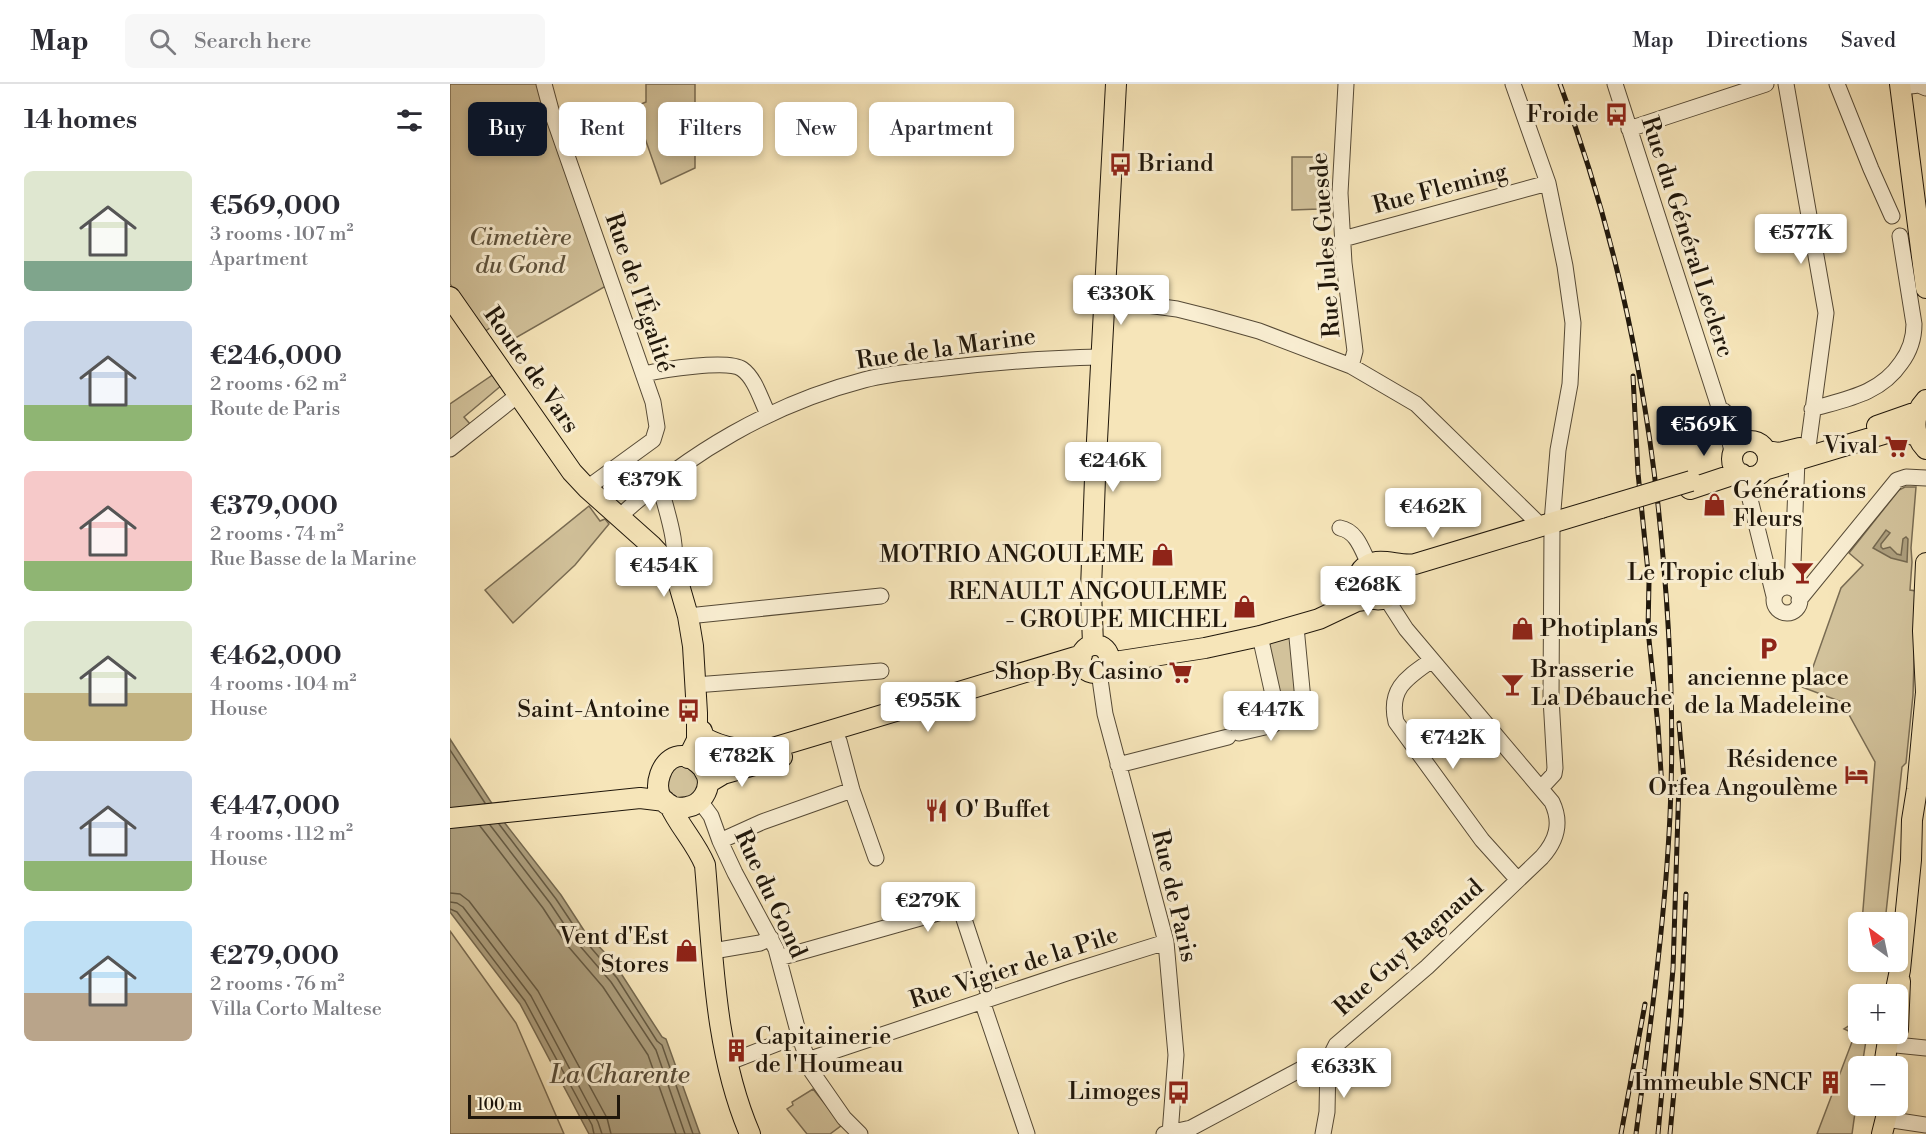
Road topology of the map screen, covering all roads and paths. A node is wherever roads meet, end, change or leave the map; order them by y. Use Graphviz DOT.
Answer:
graph roads {
  1 [pos="544,84"];
  2 [pos="1116,84"];
  3 [pos="1346,84"];
  4 [pos="1513,84"];
  5 [pos="1615,84"];
  6 [pos="1766,84"];
  7 [pos="1786,84"];
  8 [pos="1837,84"];
  9 [pos="1914,86"];
  10 [pos="1629,129"];
  11 [pos="1923,180"];
  12 [pos="1548,183"];
  13 [pos="1892,216"];
  14 [pos="1926,226"];
  15 [pos="1900,236"];
  16 [pos="1343,238"];
  17 [pos="1926,288"];
  18 [pos="450,297"];
  19 [pos="1104,307"];
  20 [pos="1920,324"];
  21 [pos="1101,348"];
  22 [pos="1351,366"];
  23 [pos="644,374"];
  24 [pos="518,395"];
  25 [pos="1717,403"];
  26 [pos="1922,406"];
  27 [pos="1812,409"];
  28 [pos="768,414"];
  29 [pos="1922,442"];
  30 [pos="450,449"];
  31 [pos="1802,453"];
  32 [pos="1760,454"];
  33 [pos="1738,467"];
  34 [pos="1926,478"];
  35 [pos="659,482"];
  36 [pos="1690,485"];
  37 [pos="587,489"];
  38 [pos="1752,509"];
  39 [pos="619,518"];
  40 [pos="1543,527"];
  41 [pos="1340,528"];
  42 [pos="1490,544"];
  43 [pos="1926,563"];
  44 [pos="1370,568"];
  45 [pos="671,570"];
  46 [pos="1795,594"];
  47 [pos="1384,595"];
  48 [pos="881,596"];
  49 [pos="1774,596"];
  50 [pos="688,616"];
  51 [pos="1296,627"];
  52 [pos="1260,636"];
  53 [pos="1095,659"];
  54 [pos="1432,660"];
  55 [pos="881,671"];
  56 [pos="695,686"];
  57 [pos="1926,692"];
  58 [pos="698,713"];
  59 [pos="1283,716"];
  60 [pos="703,737"];
  61 [pos="839,741"];
  62 [pos="765,750"];
  63 [pos="1920,754"];
  64 [pos="1118,765"];
  65 [pos="700,769"];
  66 [pos="657,782"];
  67 [pos="1926,784"];
  68 [pos="1541,788"];
  69 [pos="852,789"];
  70 [pos="639,792"];
  71 [pos="680,803"];
  72 [pos="1923,803"];
  73 [pos="450,810"];
  74 [pos="450,818"];
  75 [pos="720,841"];
  76 [pos="876,858"];
  77 [pos="1518,880"];
  78 [pos="1906,912"];
  79 [pos="771,938"];
  80 [pos="1166,942"];
  81 [pos="713,951"];
  82 [pos="779,958"];
  83 [pos="986,1000"];
  84 [pos="800,1035"];
  85 [pos="1908,1042"];
  86 [pos="1926,1048"];
  87 [pos="807,1060"];
  88 [pos="1328,1061"];
  89 [pos="727,1063"];
  90 [pos="1883,1120"];
  91 [pos="1926,1125"];
  92 [pos="1168,1133"];
  93 [pos="750,1134"];
  94 [pos="860,1134"];
  95 [pos="1027,1134"];
  96 [pos="1323,1134"];
  1 -- 23 [label="street, Rue de l'Égalité"];
  2 -- 19 [label="main road"];
  3 -- 16 [label="street, Rue Jules Guesde"];
  4 -- 12 [label="street"];
  5 -- 10 [label="street, Rue du Général Leclerc"];
  6 -- 10 [label="street"];
  7 -- 27 [label="street"];
  8 -- 13 [label="street"];
  9 -- 11 [label="main road"];
  10 -- 25 [label="street, Rue du Général Leclerc"];
  11 -- 14 [label="main road"];
  11 -- 17 [label="main road"];
  12 -- 16 [label="street, Rue Fleming"];
  12 -- 40 [label="street"];
  15 -- 20 [label="street"];
  16 -- 22 [label="street, Rue Jules Guesde"];
  18 -- 24 [label="main road, Route de Vars"];
  19 -- 21 [label="main road"];
  19 -- 22 [label="street"];
  20 -- 27 [label="street"];
  21 -- 28 [label="street, Rue de la Marine"];
  21 -- 53 [label="main road"];
  22 -- 40 [label="street"];
  23 -- 28 [label="street"];
  23 -- 37 [label="street, Rue de l'Égalité"];
  24 -- 30 [label="street"];
  24 -- 37 [label="main road, Route de Vars"];
  25 -- 32 [label="street"];
  25 -- 33 [label="street, Rue du Général Leclerc"];
  26 -- 29 [label="main road"];
  26 -- 31 [label="main road"];
  27 -- 31 [label="street"];
  28 -- 35 [label="street, Rue de la Marine"];
  29 -- 31 [label="main road"];
  31 -- 32 [label="main road"];
  31 -- 46 [label="street"];
  32 -- 33 [label="main road"];
  32 -- 33 [label="main road"];
  33 -- 36 [label="main road"];
  33 -- 38 [label="street, Rue du Général Leclerc"];
  34 -- 46 [label="street"];
  35 -- 39 [label="street, Rue de la Marine"];
  35 -- 45 [label="street"];
  36 -- 38 [label="street"];
  36 -- 40 [label="main road"];
  37 -- 39 [label="main road, Route de Vars"];
  38 -- 49 [label="street, Rue du Général Leclerc"];
  39 -- 45 [label="main road, Route de Vars"];
  40 -- 42 [label="main road"];
  40 -- 68 [label="street"];
  41 -- 44 [label="street"];
  42 -- 44 [label="main road"];
  42 -- 47 [label="main road"];
  43 -- 57 [label="main road"];
  44 -- 47 [label="main road"];
  44 -- 47 [label="main road"];
  44 -- 53 [label="main road"];
  45 -- 50 [label="main road, Route de Vars"];
  46 -- 49 [label="street"];
  46 -- 49 [label="street"];
  47 -- 51 [label="main road"];
  47 -- 54 [label="street, Rue Guy Ragnaud"];
  48 -- 50 [label="street"];
  50 -- 56 [label="main road, Route de Vars"];
  51 -- 52 [label="main road"];
  51 -- 59 [label="street"];
  52 -- 53 [label="main road"];
  52 -- 59 [label="street"];
  53 -- 61 [label="main road"];
  53 -- 62 [label="main road"];
  53 -- 64 [label="street, Rue de Paris"];
  54 -- 68 [label="street, Rue Guy Ragnaud"];
  54 -- 77 [label="street"];
  55 -- 56 [label="street"];
  56 -- 58 [label="main road, Route de Vars"];
  57 -- 63 [label="main road"];
  58 -- 60 [label="main road, Route de Vars"];
  58 -- 65 [label="main road, Route de Vars"];
  59 -- 64 [label="street"];
  60 -- 62 [label="main road"];
  60 -- 65 [label="main road, Route de Vars"];
  61 -- 65 [label="main road"];
  61 -- 69 [label="street"];
  62 -- 65 [label="main road"];
  63 -- 67 [label="main road"];
  63 -- 72 [label="main road"];
  64 -- 80 [label="street, Rue de Paris"];
  65 -- 66 [label="main road"];
  65 -- 71 [label="main road"];
  66 -- 70 [label="main road"];
  66 -- 71 [label="main road"];
  68 -- 77 [label="street, Rue Guy Ragnaud"];
  69 -- 75 [label="street"];
  69 -- 76 [label="street"];
  70 -- 71 [label="main road"];
  70 -- 73 [label="main road"];
  70 -- 74 [label="main road"];
  71 -- 75 [label="street, Rue du Gond"];
  71 -- 81 [label="main road"];
  72 -- 78 [label="main road"];
  75 -- 79 [label="street, Rue du Gond"];
  77 -- 88 [label="street, Rue Guy Ragnaud"];
  79 -- 81 [label="street"];
  79 -- 82 [label="street, Rue du Gond"];
  80 -- 83 [label="street, Rue Vigier de la Pile"];
  80 -- 92 [label="street, Rue de Paris"];
  81 -- 89 [label="main road"];
  82 -- 83 [label="street"];
  82 -- 84 [label="street, Rue du Gond"];
  83 -- 87 [label="street, Rue Vigier de la Pile"];
  83 -- 95 [label="street"];
  84 -- 87 [label="street, Rue du Gond"];
  84 -- 89 [label="street"];
  85 -- 86 [label="street"];
  87 -- 94 [label="street, Rue du Gond"];
  88 -- 92 [label="street"];
  88 -- 96 [label="street"];
  89 -- 93 [label="main road"];
  90 -- 91 [label="street"];
}
